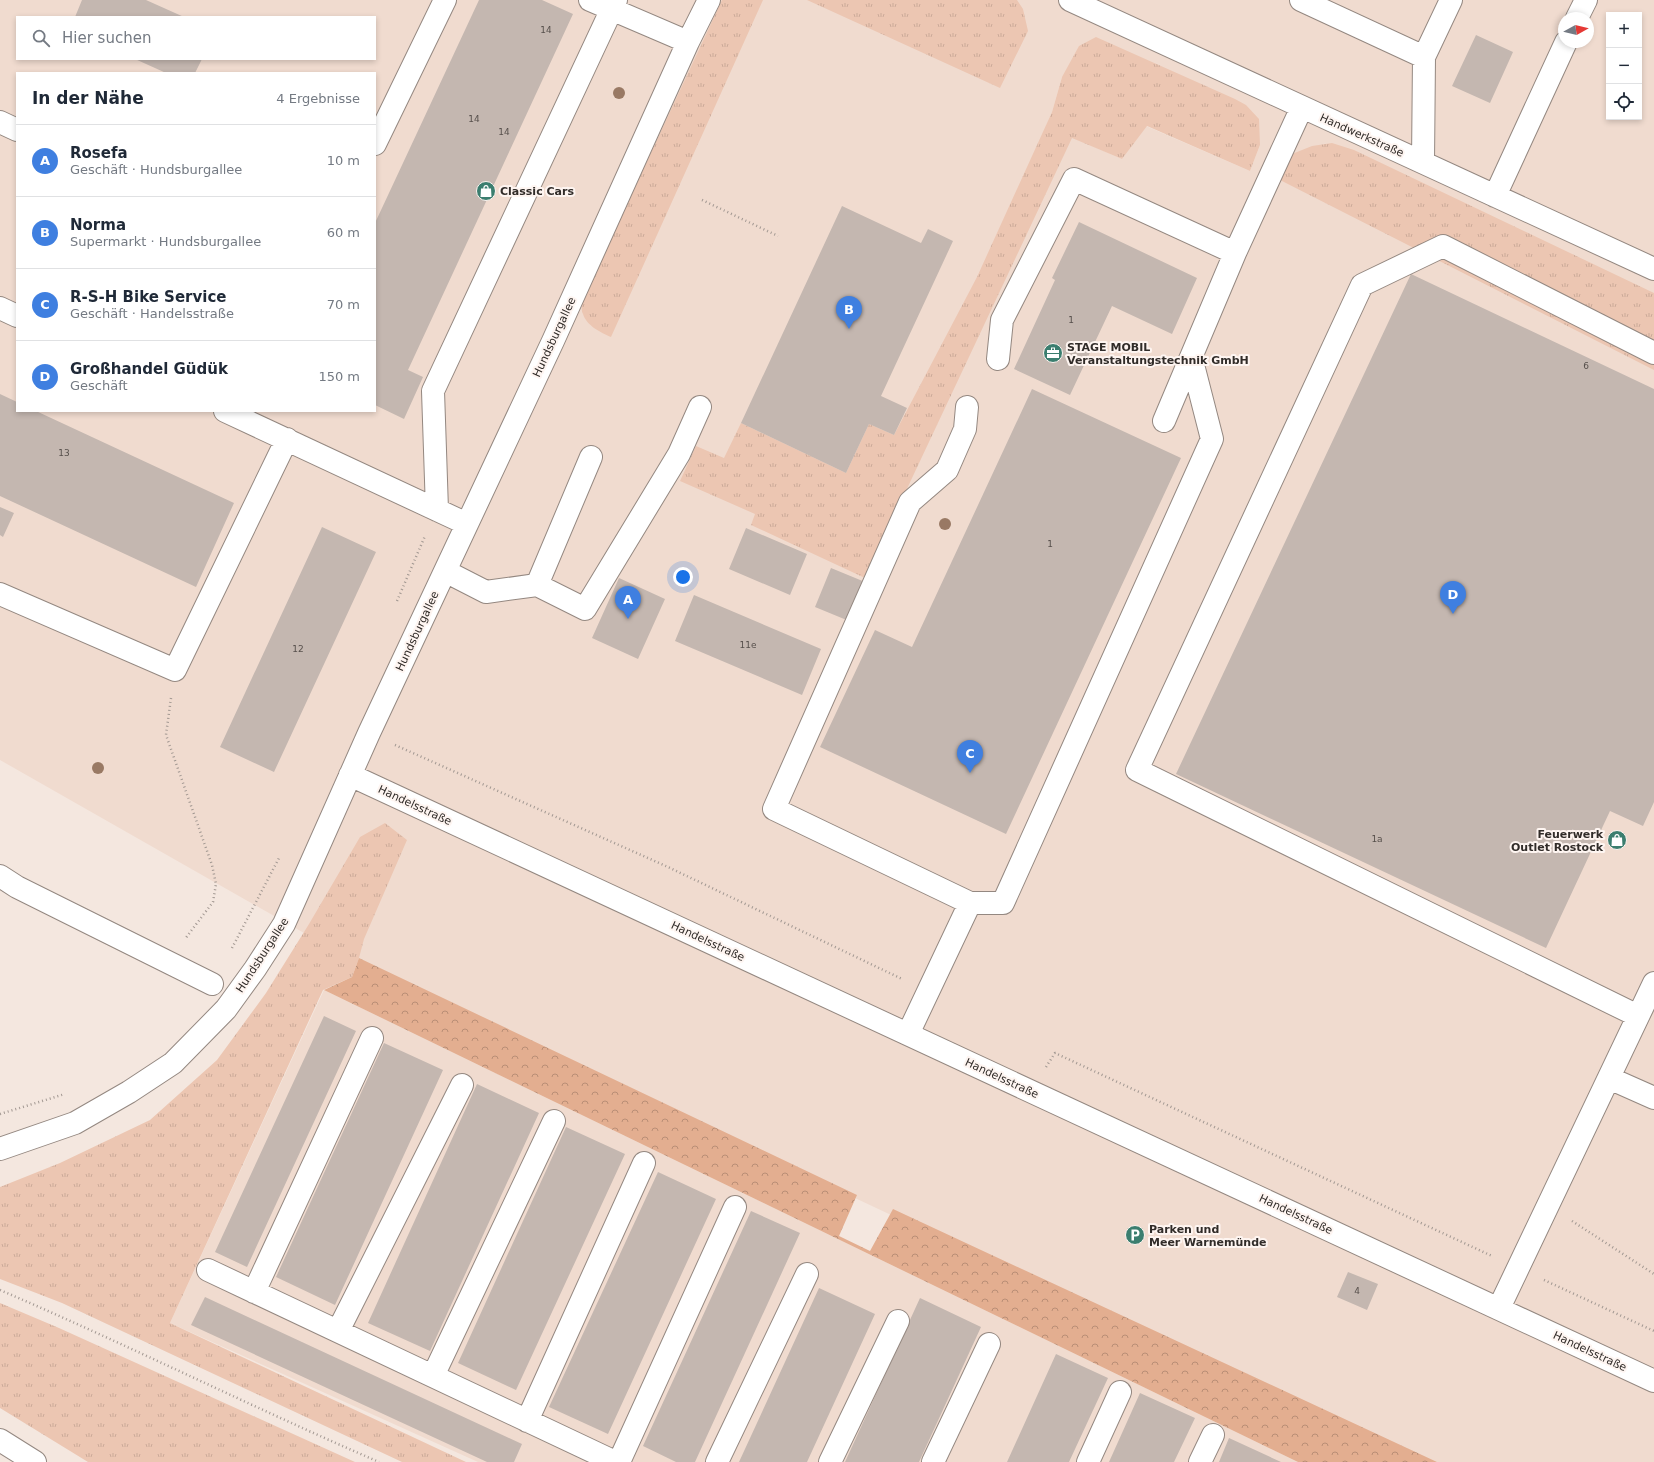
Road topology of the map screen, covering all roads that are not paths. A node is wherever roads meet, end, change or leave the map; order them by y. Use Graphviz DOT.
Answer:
graph roads {
  1 [pos="445,0"];
  2 [pos="590,0"];
  3 [pos="709,0"];
  4 [pos="1070,0"];
  5 [pos="1301,0"];
  6 [pos="1451,0"];
  7 [pos="1586,0"];
  8 [pos="614,5"];
  9 [pos="1580,12"];
  10 [pos="688,42"];
  11 [pos="1563,48"];
  12 [pos="1424,57"];
  13 [pos="1302,107"];
  14 [pos="0,122"];
  15 [pos="16,130"];
  16 [pos="376,142"];
  17 [pos="1423,162"];
  18 [pos="1495,196"];
  19 [pos="1235,254"];
  20 [pos="1654,270"];
  21 [pos="0,308"];
  22 [pos="16,316"];
  23 [pos="1654,353"];
  24 [pos="1191,357"];
  25 [pos="998,359"];
  26 [pos="700,407"];
  27 [pos="967,407"];
  28 [pos="237,414"];
  29 [pos="1164,421"];
  30 [pos="287,439"];
  31 [pos="591,457"];
  32 [pos="436,510"];
  33 [pos="467,524"];
  34 [pos="445,571"];
  35 [pos="537,585"];
  36 [pos="0,594"];
  37 [pos="350,775"];
  38 [pos="0,871"];
  39 [pos="8,882"];
  40 [pos="970,904"];
  41 [pos="1654,983"];
  42 [pos="212,984"];
  43 [pos="1638,1016"];
  44 [pos="908,1034"];
  45 [pos="372,1038"];
  46 [pos="1609,1078"];
  47 [pos="462,1085"];
  48 [pos="1654,1098"];
  49 [pos="554,1121"];
  50 [pos="0,1149"];
  51 [pos="644,1163"];
  52 [pos="735,1207"];
  53 [pos="208,1270"];
  54 [pos="808,1274"];
  55 [pos="254,1292"];
  56 [pos="1499,1308"];
  57 [pos="898,1321"];
  58 [pos="338,1331"];
  59 [pos="990,1344"];
  60 [pos="433,1376"];
  61 [pos="1654,1381"];
  62 [pos="1120,1392"];
  63 [pos="527,1421"];
  64 [pos="1213,1435"];
  65 [pos="0,1440"];
  66 [pos="589,1457"];
  67 [pos="35,1462"];
  68 [pos="615,1462"];
  69 [pos="619,1462"];
  70 [pos="717,1462"];
  71 [pos="830,1462"];
  72 [pos="933,1462"];
  73 [pos="1088,1462"];
  74 [pos="1200,1462"];
  1 -- 16 [label="street"];
  2 -- 8 [label="street"];
  3 -- 10 [label="street, Hundsburgallee"];
  4 -- 13 [label="street, Handwerkstraße"];
  5 -- 12 [label="street"];
  6 -- 12 [label="street"];
  7 -- 9 [label="street"];
  8 -- 10 [label="street"];
  8 -- 32 [label="street"];
  10 -- 33 [label="street, Hundsburgallee"];
  11 -- 18 [label="street"];
  12 -- 17 [label="street"];
  13 -- 17 [label="street, Handwerkstraße"];
  13 -- 19 [label="street"];
  14 -- 15 [label="street"];
  17 -- 18 [label="street, Handwerkstraße"];
  18 -- 20 [label="street, Handwerkstraße"];
  19 -- 24 [label="street"];
  19 -- 25 [label="street"];
  21 -- 22 [label="street"];
  23 -- 43 [label="street"];
  24 -- 29 [label="street"];
  24 -- 40 [label="street"];
  26 -- 35 [label="street"];
  27 -- 40 [label="street"];
  28 -- 30 [label="street"];
  30 -- 32 [label="street"];
  30 -- 36 [label="street"];
  31 -- 35 [label="street"];
  32 -- 33 [label="street"];
  33 -- 34 [label="street, Hundsburgallee"];
  34 -- 35 [label="street"];
  34 -- 37 [label="street, Hundsburgallee"];
  37 -- 44 [label="street, Handelsstraße"];
  37 -- 50 [label="street, Hundsburgallee"];
  38 -- 39 [label="street"];
  39 -- 42 [label="street"];
  40 -- 44 [label="street"];
  41 -- 43 [label="street"];
  43 -- 46 [label="street"];
  44 -- 56 [label="street, Handelsstraße"];
  45 -- 55 [label="street"];
  46 -- 48 [label="street"];
  46 -- 56 [label="street"];
  47 -- 58 [label="street"];
  49 -- 60 [label="street"];
  51 -- 63 [label="street"];
  52 -- 69 [label="street"];
  53 -- 55 [label="street"];
  54 -- 70 [label="street"];
  55 -- 58 [label="street"];
  56 -- 61 [label="street, Handelsstraße"];
  57 -- 71 [label="street"];
  58 -- 60 [label="street"];
  59 -- 72 [label="street"];
  60 -- 63 [label="street"];
  62 -- 73 [label="street"];
  63 -- 66 [label="street"];
  64 -- 74 [label="street"];
  65 -- 67 [label="street"];
  66 -- 68 [label="street"];
}
